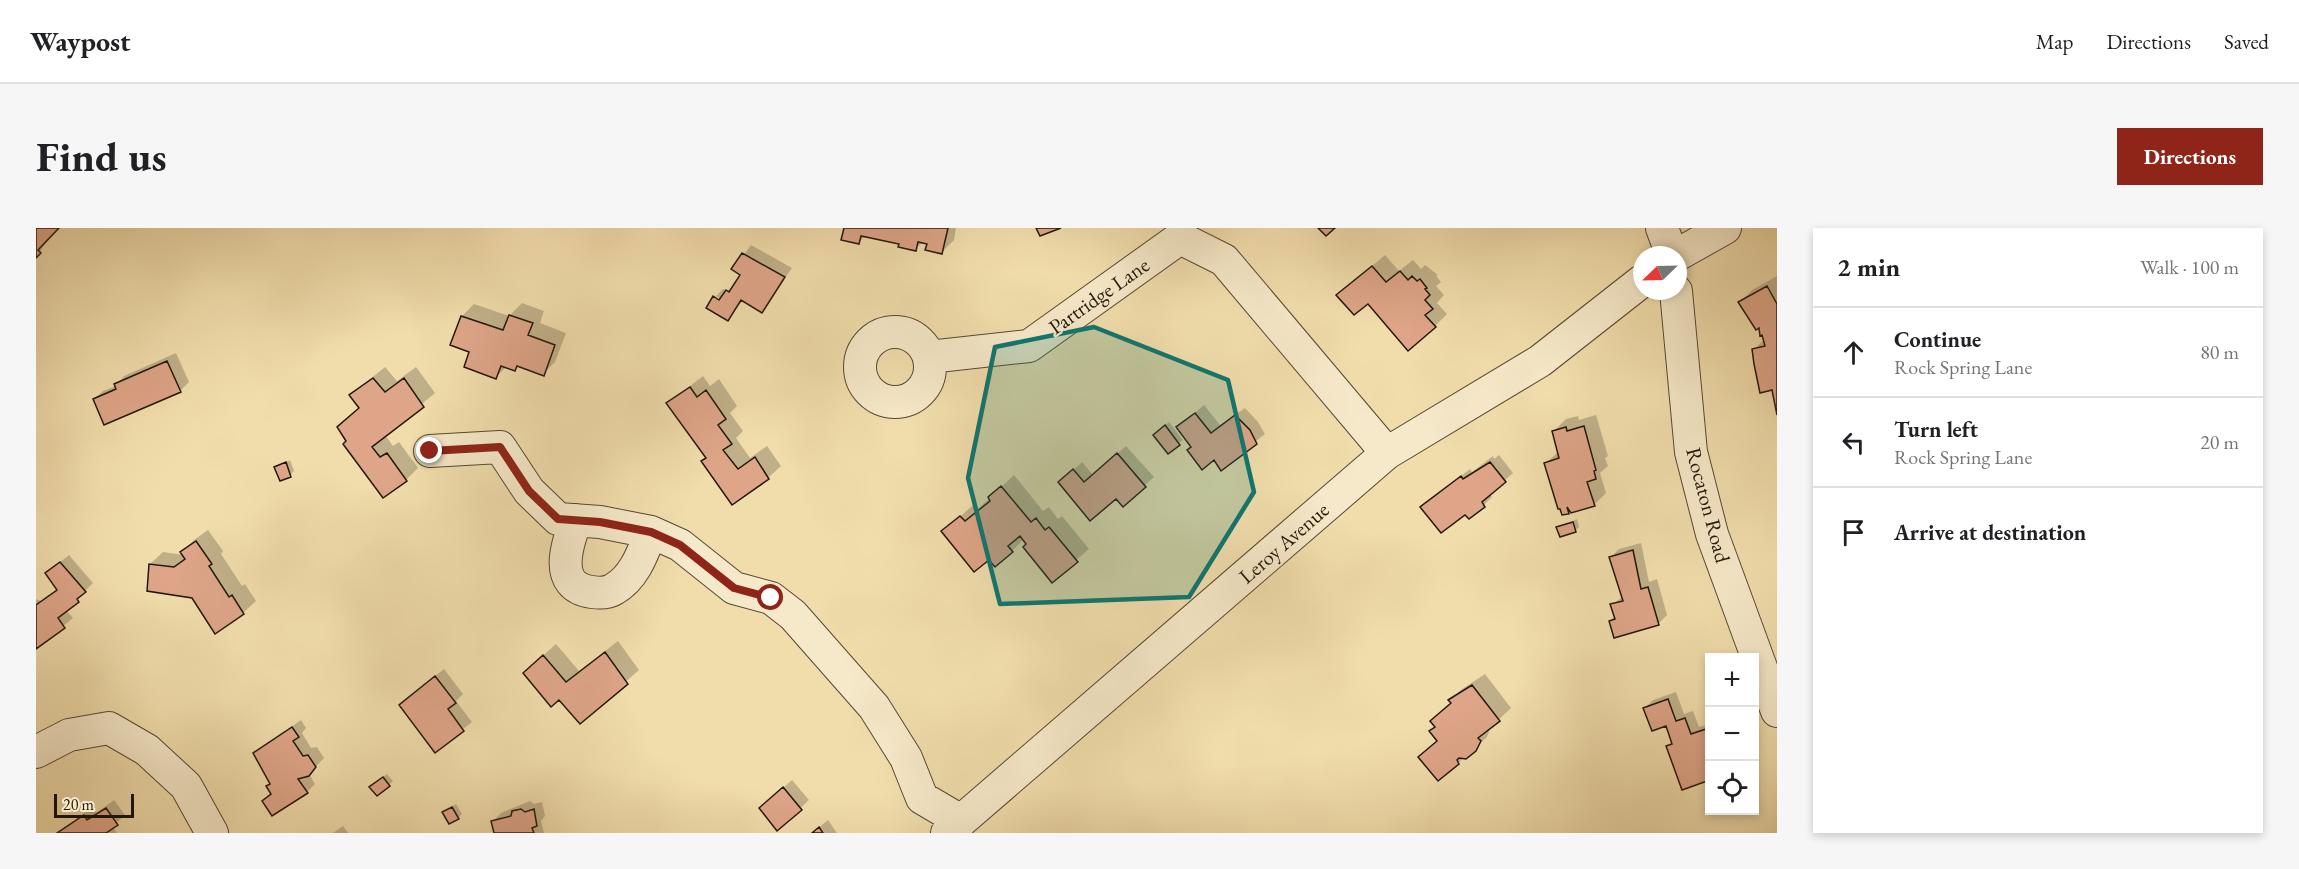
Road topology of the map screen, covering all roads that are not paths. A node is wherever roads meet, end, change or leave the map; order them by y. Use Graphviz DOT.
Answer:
graph roads {
  1 [pos="1662,228"];
  2 [pos="1725,228"];
  3 [pos="1669,246"];
  4 [pos="1687,249"];
  5 [pos="1633,288"];
  6 [pos="1677,300"];
  7 [pos="929,357"];
  8 [pos="430,451"];
  9 [pos="1387,453"];
  10 [pos="576,520"];
  11 [pos="651,532"];
  12 [pos="1777,711"];
  13 [pos="36,752"];
  14 [pos="954,827"];
  15 [pos="212,833"];
  1 -- 3 [label="street"];
  2 -- 4 [label="street"];
  5 -- 9 [label="street, Leroy Avenue"];
  6 -- 12 [label="street, Rocaton Road"];
  7 -- 9 [label="street, Partridge Lane"];
  8 -- 10 [label="street"];
  9 -- 14 [label="street, Leroy Avenue"];
  10 -- 11 [label="street"];
  10 -- 11 [label="street"];
  11 -- 14 [label="street"];
  13 -- 15 [label="street"];
}
